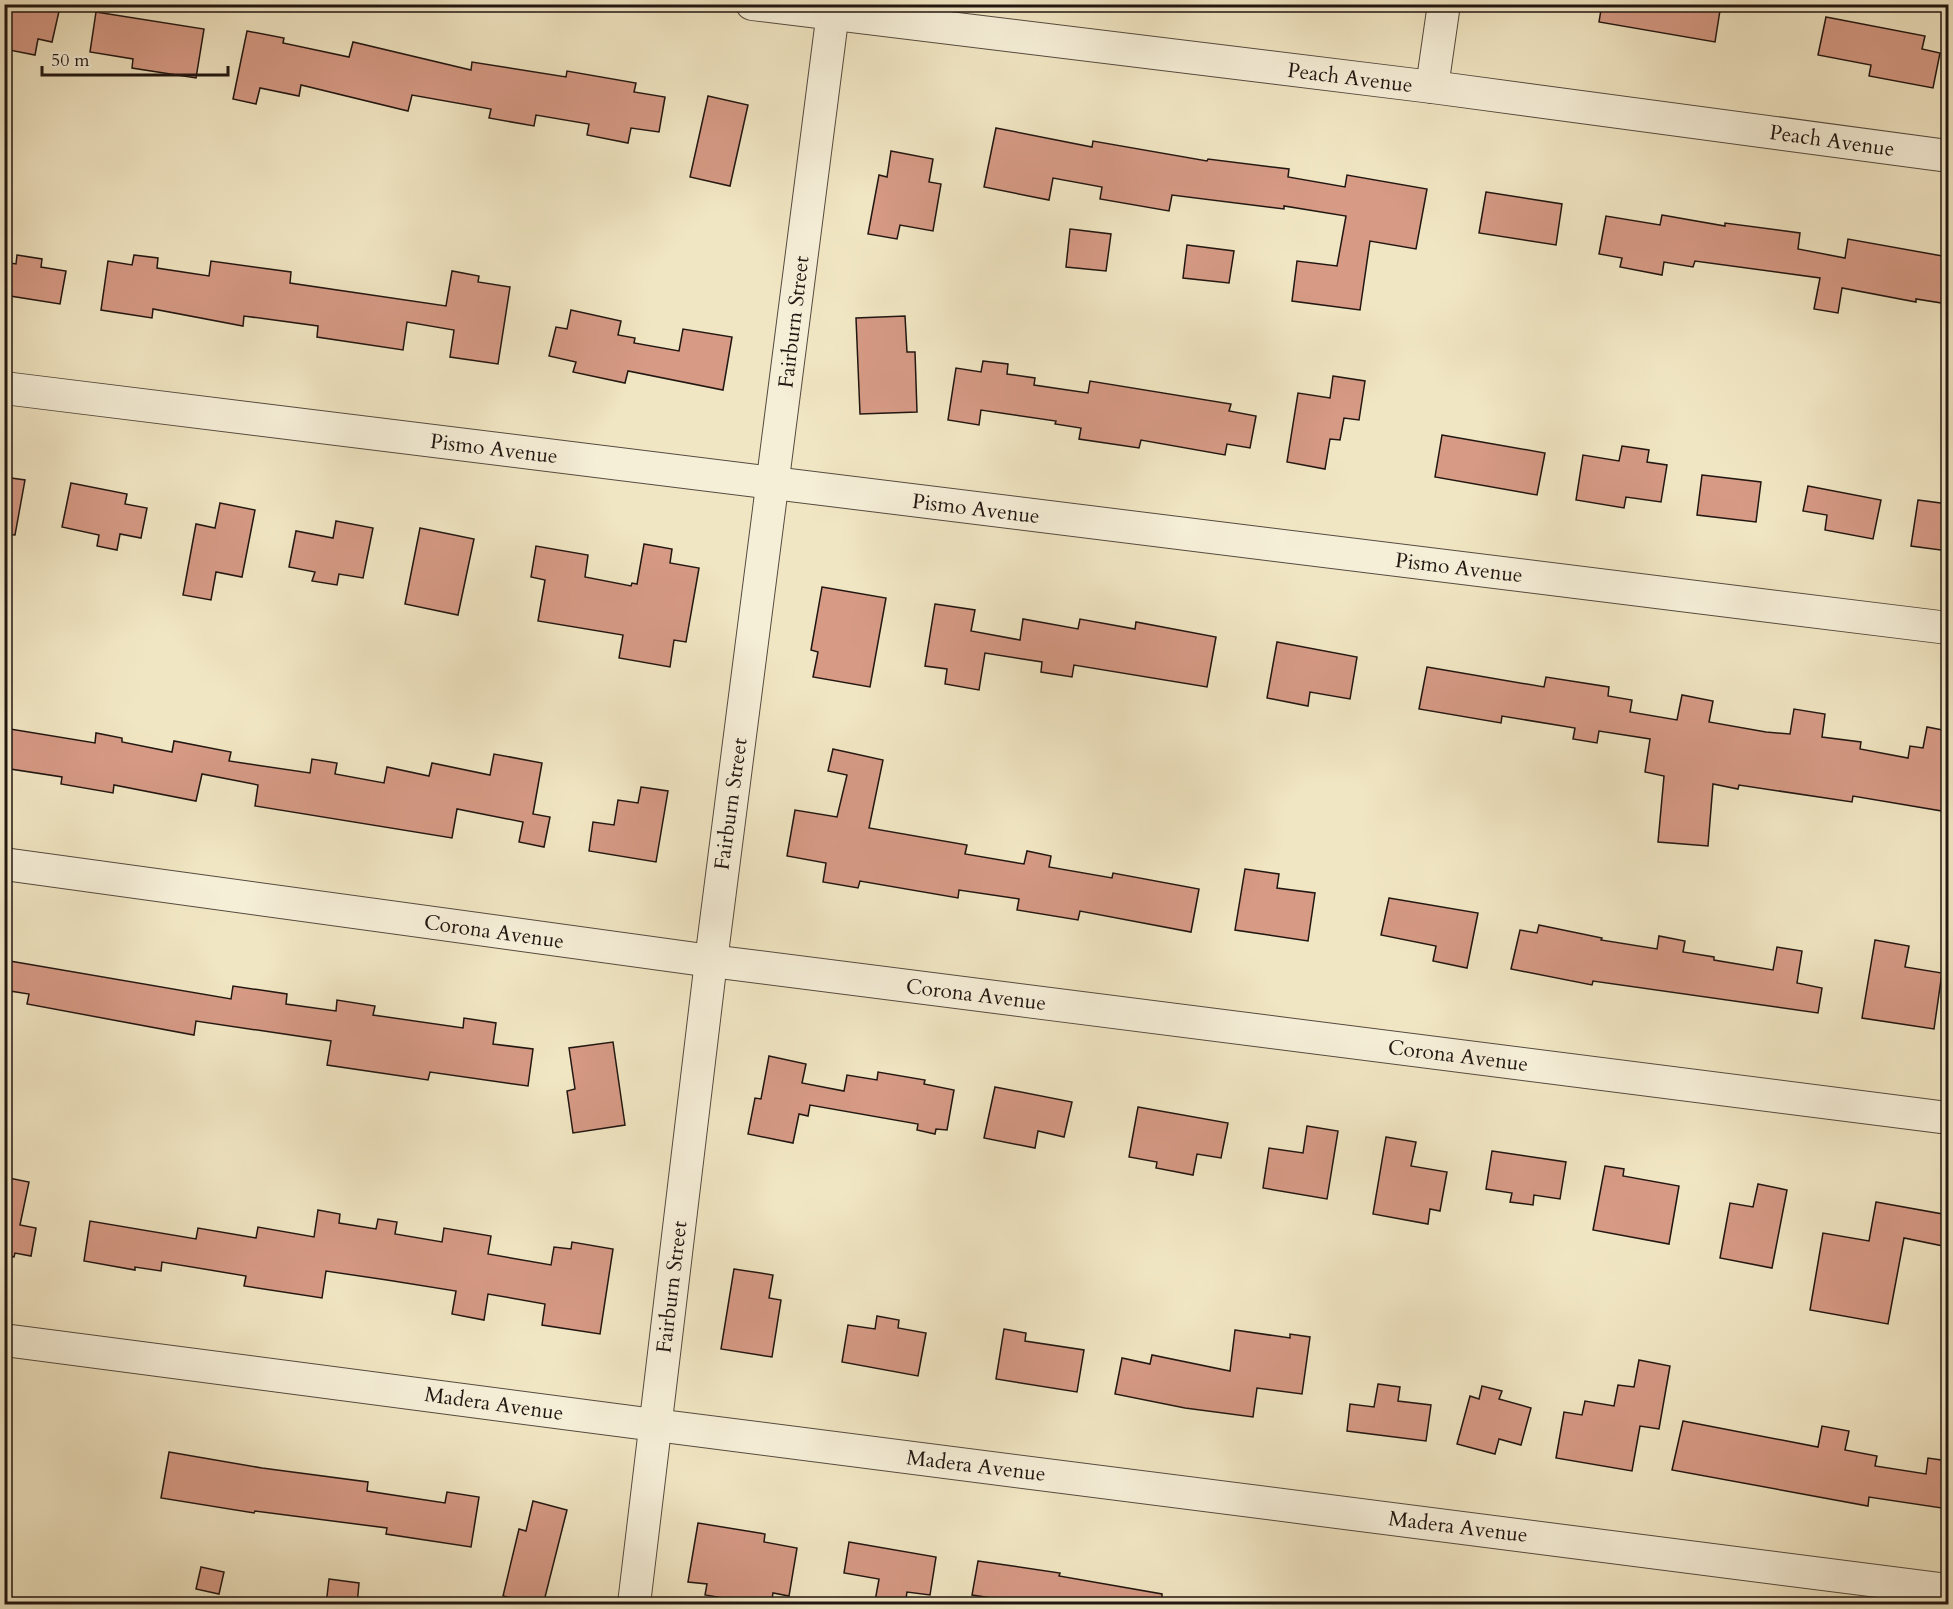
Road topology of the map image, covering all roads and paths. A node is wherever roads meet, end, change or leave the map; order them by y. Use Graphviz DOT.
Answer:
graph roads {
  1 [pos="752,4"];
  2 [pos="1444,4"];
  3 [pos="833,10"];
  4 [pos="1432,87"];
  5 [pos="1948,156"];
  6 [pos="4,388"];
  7 [pos="774,484"];
  8 [pos="1948,628"];
  9 [pos="4,864"];
  10 [pos="711,962"];
  11 [pos="1948,1118"];
  12 [pos="4,1340"];
  13 [pos="656,1425"];
  14 [pos="1948,1590"];
  15 [pos="634,1605"];
  1 -- 3 [label="street, Peach Avenue"];
  2 -- 4 [label="street"];
  3 -- 4 [label="street, Peach Avenue"];
  3 -- 7 [label="street, Fairburn Street"];
  4 -- 5 [label="street, Peach Avenue"];
  6 -- 7 [label="street, Pismo Avenue"];
  7 -- 8 [label="street, Pismo Avenue"];
  7 -- 10 [label="street, Fairburn Street"];
  9 -- 10 [label="street, Corona Avenue"];
  10 -- 11 [label="street, Corona Avenue"];
  10 -- 13 [label="street, Fairburn Street"];
  12 -- 13 [label="street, Madera Avenue"];
  13 -- 14 [label="street, Madera Avenue"];
  13 -- 15 [label="street, Fairburn Street"];
}
